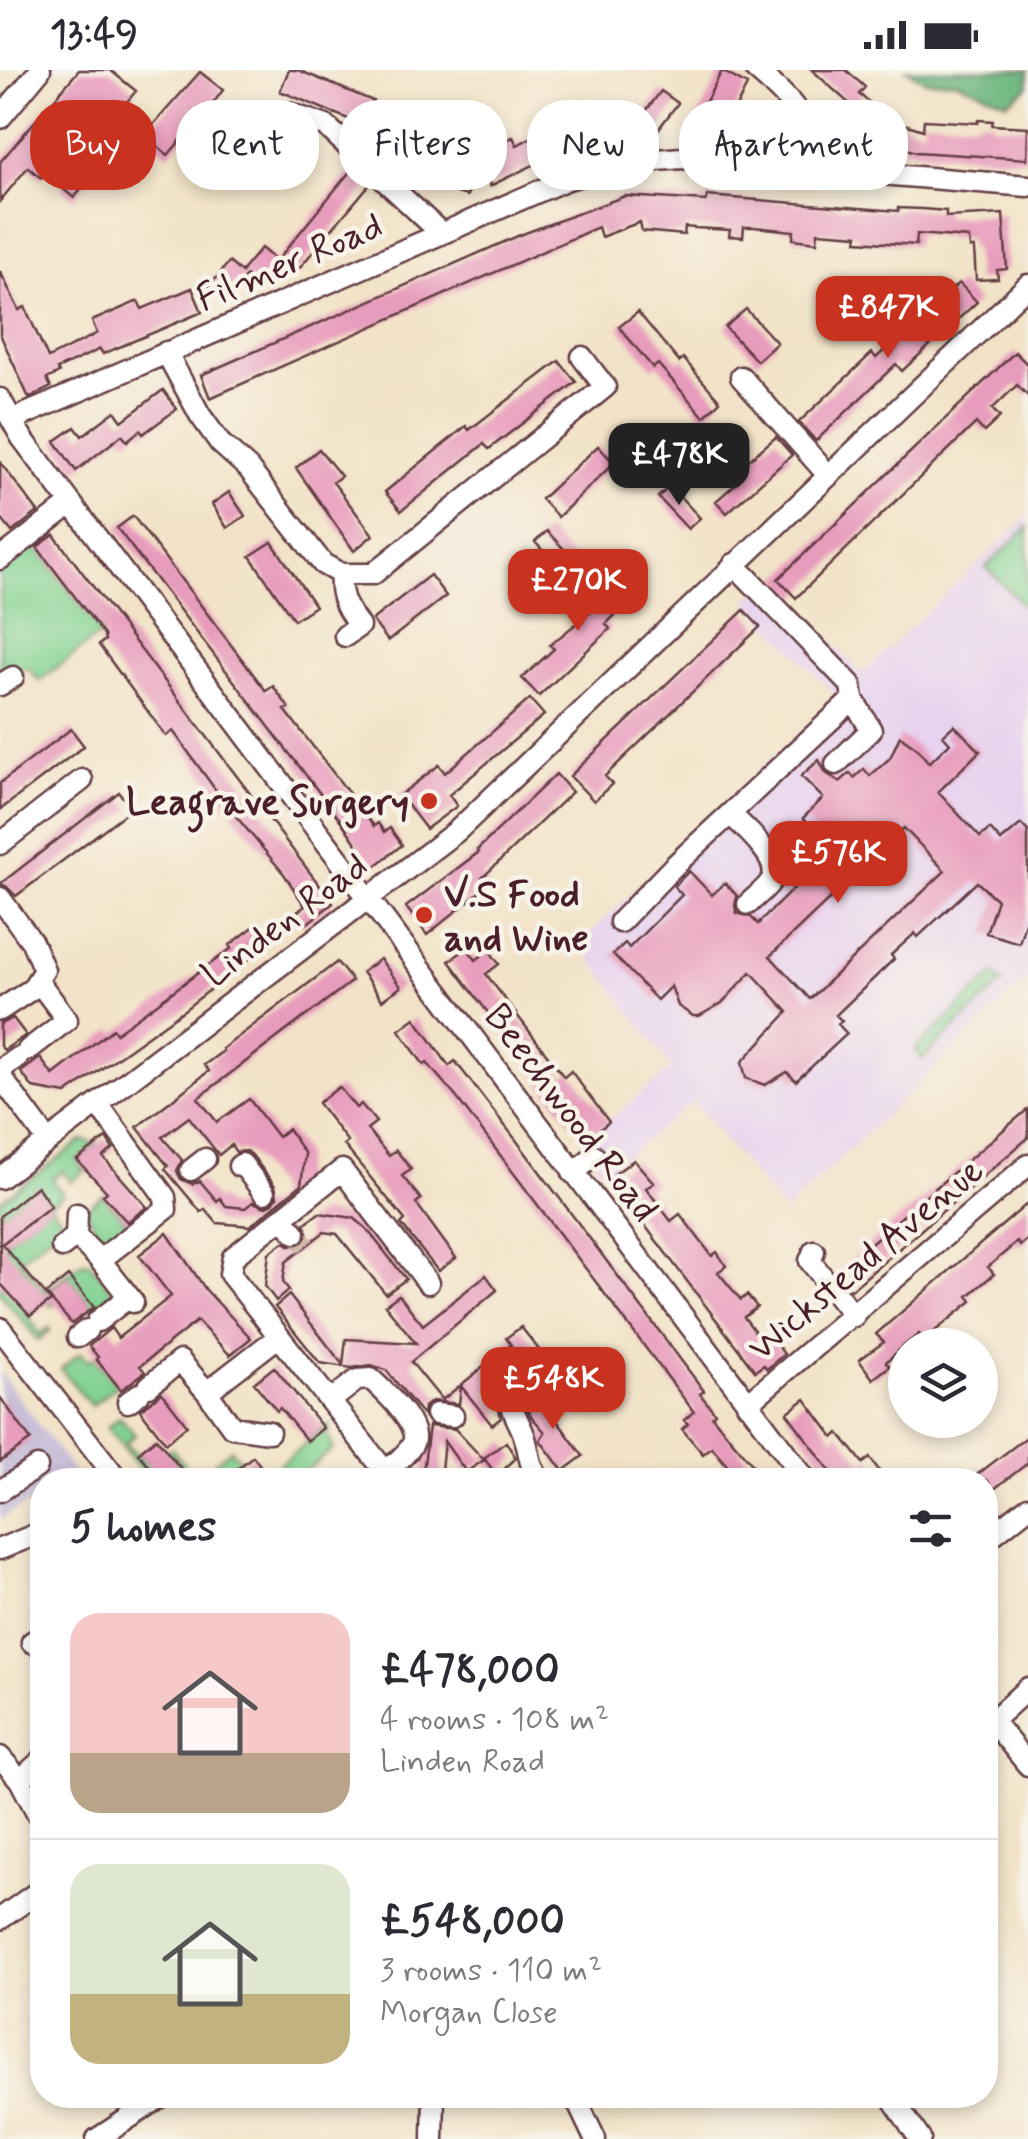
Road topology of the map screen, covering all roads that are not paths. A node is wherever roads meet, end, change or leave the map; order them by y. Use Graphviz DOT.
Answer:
graph roads {
  1 [pos="40,70"];
  2 [pos="756,70"];
  3 [pos="790,100"];
  4 [pos="0,118"];
  5 [pos="319,123"];
  6 [pos="679,158"];
  7 [pos="908,178"];
  8 [pos="1023,189"];
  9 [pos="441,234"];
  10 [pos="1028,284"];
  11 [pos="166,352"];
  12 [pos="582,357"];
  13 [pos="741,377"];
  14 [pos="0,399"];
  15 [pos="12,420"];
  16 [pos="828,475"];
  17 [pos="72,504"];
  18 [pos="0,559"];
  19 [pos="734,564"];
  20 [pos="341,574"];
  21 [pos="345,636"];
  22 [pos="854,699"];
  23 [pos="836,764"];
  24 [pos="82,780"];
  25 [pos="730,814"];
  26 [pos="0,844"];
  27 [pos="0,898"];
  28 [pos="369,898"];
  29 [pos="748,904"];
  30 [pos="620,922"];
  31 [pos="44,990"];
  32 [pos="0,1010"];
  33 [pos="0,1076"];
  34 [pos="98,1104"];
  35 [pos="48,1141"];
  36 [pos="594,1156"];
  37 [pos="1028,1165"];
  38 [pos="240,1166"];
  39 [pos="574,1172"];
  40 [pos="0,1178"];
  41 [pos="280,1214"];
  42 [pos="814,1251"];
  43 [pos="428,1283"];
  44 [pos="854,1316"];
  45 [pos="0,1328"];
  46 [pos="88,1329"];
  47 [pos="278,1337"];
  48 [pos="207,1392"];
  49 [pos="139,1394"];
  50 [pos="512,1396"];
  51 [pos="330,1402"];
  52 [pos="747,1404"];
  53 [pos="269,1432"];
  54 [pos="108,1468"];
  55 [pos="383,1468"];
  56 [pos="395,1468"];
  57 [pos="532,1468"];
  58 [pos="797,1468"];
  59 [pos="30,1472"];
  60 [pos="0,1491"];
  61 [pos="1028,1507"];
  62 [pos="998,1531"];
  63 [pos="30,1537"];
  64 [pos="0,1549"];
  65 [pos="1028,1688"];
  66 [pos="998,1709"];
  67 [pos="998,1728"];
  68 [pos="1028,1766"];
  69 [pos="9,1767"];
  70 [pos="30,1802"];
  71 [pos="30,1898"];
  72 [pos="0,1919"];
  73 [pos="144,2108"];
  74 [pos="434,2108"];
  75 [pos="580,2108"];
  76 [pos="899,2108"];
  77 [pos="97,2139"];
  78 [pos="434,2139"];
  79 [pos="595,2139"];
  80 [pos="920,2139"];
  1 -- 4 [label="street"];
  2 -- 3 [label="street"];
  5 -- 9 [label="street"];
  6 -- 9 [label="street, Filmer Road"];
  7 -- 8 [label="street, Filmer Road"];
  9 -- 11 [label="street, Filmer Road"];
  10 -- 16 [label="street, Linden Road"];
  11 -- 15 [label="street, Filmer Road"];
  11 -- 20 [label="street"];
  12 -- 20 [label="street"];
  13 -- 16 [label="street"];
  14 -- 15 [label="street, Beechwood Road"];
  15 -- 17 [label="street, Beechwood Road"];
  16 -- 19 [label="street, Linden Road"];
  17 -- 18 [label="street"];
  17 -- 28 [label="street, Beechwood Road"];
  19 -- 22 [label="street"];
  19 -- 28 [label="street, Linden Road"];
  20 -- 21 [label="street"];
  22 -- 23 [label="street"];
  22 -- 25 [label="street"];
  24 -- 26 [label="street"];
  25 -- 29 [label="street"];
  25 -- 30 [label="street"];
  27 -- 32 [label="street"];
  28 -- 34 [label="street, Linden Road"];
  28 -- 39 [label="street, Beechwood Road"];
  31 -- 33 [label="street"];
  33 -- 35 [label="street"];
  34 -- 35 [label="street, Linden Road"];
  34 -- 46 [label="street"];
  35 -- 40 [label="street, Linden Road"];
  36 -- 39 [label="street"];
  37 -- 44 [label="street, Wickstead Avenue"];
  38 -- 41 [label="street"];
  39 -- 52 [label="street, Beechwood Road"];
  41 -- 43 [label="street"];
  41 -- 47 [label="street"];
  42 -- 44 [label="street"];
  44 -- 52 [label="street, Wickstead Avenue"];
  45 -- 54 [label="street"];
  47 -- 48 [label="street"];
  47 -- 51 [label="street"];
  48 -- 49 [label="street"];
  48 -- 53 [label="street"];
  50 -- 57 [label="street"];
  51 -- 55 [label="street"];
  51 -- 56 [label="street"];
  52 -- 58 [label="street, Beechwood Road"];
  59 -- 60 [label="street"];
  61 -- 62 [label="street"];
  63 -- 64 [label="street"];
  65 -- 66 [label="street"];
  67 -- 68 [label="street"];
  69 -- 70 [label="street"];
  71 -- 72 [label="street"];
  73 -- 77 [label="street"];
  74 -- 78 [label="street"];
  75 -- 79 [label="street"];
  76 -- 80 [label="street"];
}
